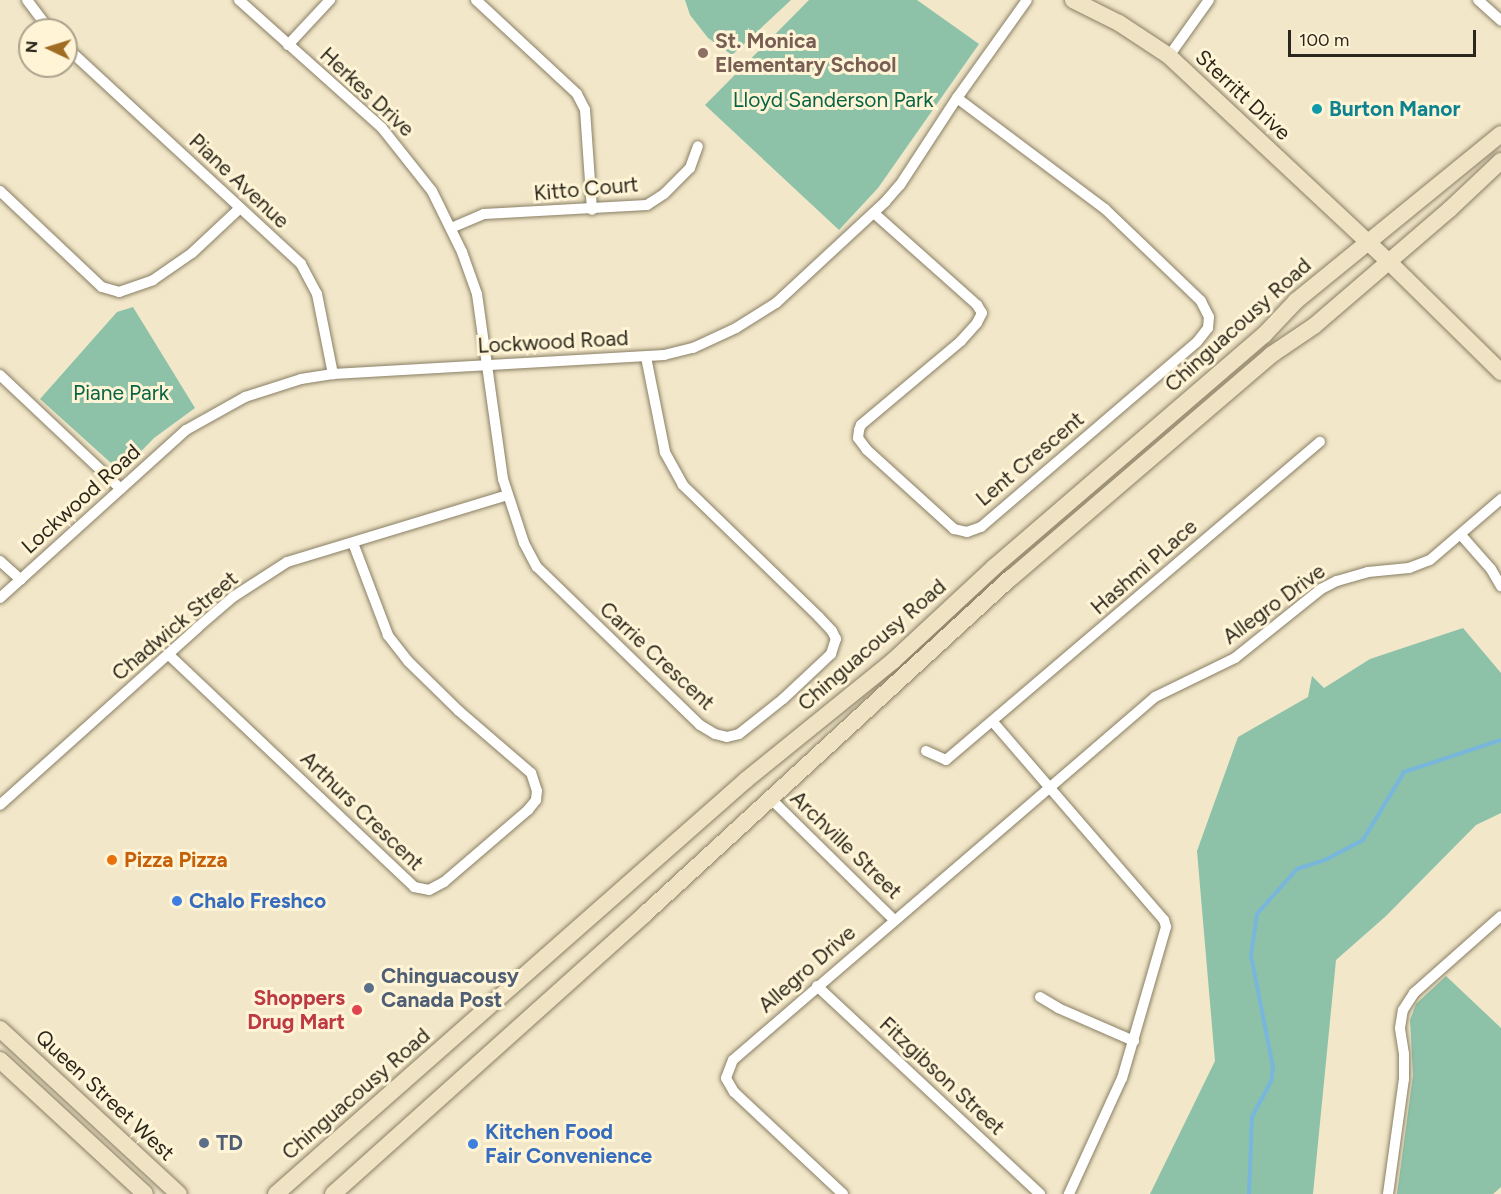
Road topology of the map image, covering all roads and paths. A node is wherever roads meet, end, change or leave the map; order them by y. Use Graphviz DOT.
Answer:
graph roads {
  1 [pos="27,0"];
  2 [pos="238,0"];
  3 [pos="330,0"];
  4 [pos="476,0"];
  5 [pos="1027,0"];
  6 [pos="1073,0"];
  7 [pos="1209,0"];
  8 [pos="1478,0"];
  9 [pos="41,18"];
  10 [pos="1501,21"];
  11 [pos="288,45"];
  12 [pos="1169,56"];
  13 [pos="78,58"];
  14 [pos="957,98"];
  15 [pos="1501,134"];
  16 [pos="698,146"];
  17 [pos="1501,161"];
  18 [pos="0,191"];
  19 [pos="239,209"];
  20 [pos="592,210"];
  21 [pos="875,213"];
  22 [pos="451,228"];
  23 [pos="1368,242"];
  24 [pos="1387,260"];
  25 [pos="646,357"];
  26 [pos="488,365"];
  27 [pos="1501,372"];
  28 [pos="333,374"];
  29 [pos="0,375"];
  30 [pos="1320,442"];
  31 [pos="121,489"];
  32 [pos="507,495"];
  33 [pos="1501,499"];
  34 [pos="1461,535"];
  35 [pos="353,543"];
  36 [pos="0,561"];
  37 [pos="21,580"];
  38 [pos="1501,586"];
  39 [pos="0,598"];
  40 [pos="168,654"];
  41 [pos="993,722"];
  42 [pos="926,751"];
  43 [pos="1049,787"];
  44 [pos="771,799"];
  45 [pos="0,805"];
  46 [pos="1501,916"];
  47 [pos="894,920"];
  48 [pos="1497,929"];
  49 [pos="817,987"];
  50 [pos="1040,997"];
  51 [pos="0,1029"];
  52 [pos="1134,1041"];
  53 [pos="0,1060"];
  54 [pos="145,1194"];
  55 [pos="179,1194"];
  56 [pos="276,1194"];
  57 [pos="333,1194"];
  58 [pos="843,1194"];
  59 [pos="1040,1194"];
  60 [pos="1068,1194"];
  61 [pos="1388,1194"];
  1 -- 9 [label="street"];
  2 -- 11 [label="street, Herkes Drive"];
  3 -- 11 [label="street"];
  4 -- 20 [label="street"];
  5 -- 14 [label="street, Lockwood Road"];
  6 -- 12 [label="main road, Sterritt Drive"];
  7 -- 12 [label="street"];
  8 -- 10 [label="street"];
  11 -- 22 [label="street, Herkes Drive"];
  12 -- 23 [label="main road, Sterritt Drive"];
  13 -- 19 [label="street, Piane Avenue"];
  14 -- 21 [label="street, Lockwood Road"];
  14 -- 21 [label="street, Lent Crescent"];
  15 -- 23 [label="main road, Chinguacousy Road"];
  16 -- 20 [label="street, Kitto Court"];
  17 -- 24 [label="main road, Chinguacousy Road"];
  18 -- 19 [label="street"];
  19 -- 28 [label="street, Piane Avenue"];
  20 -- 22 [label="street, Kitto Court"];
  21 -- 25 [label="street, Lockwood Road"];
  22 -- 26 [label="street, Herkes Drive"];
  23 -- 24 [label="main road, Sterritt Drive"];
  23 -- 56 [label="main road, Chinguacousy Road"];
  24 -- 27 [label="main road, Sterritt Drive"];
  24 -- 44 [label="main road, Chinguacousy Road"];
  25 -- 26 [label="street, Lockwood Road"];
  25 -- 32 [label="street, Carrie Crescent"];
  26 -- 28 [label="street, Lockwood Road"];
  26 -- 32 [label="street, Carrie Crescent"];
  28 -- 31 [label="street, Lockwood Road"];
  29 -- 31 [label="street"];
  30 -- 41 [label="street, Hashmi PLace"];
  31 -- 37 [label="street, Lockwood Road"];
  32 -- 35 [label="street, Chadwick Street"];
  33 -- 34 [label="street, Allegro Drive"];
  34 -- 38 [label="street"];
  34 -- 43 [label="street, Allegro Drive"];
  35 -- 40 [label="street, Chadwick Street"];
  35 -- 40 [label="street, Arthurs Crescent"];
  36 -- 37 [label="street"];
  37 -- 39 [label="street, Lockwood Road"];
  40 -- 45 [label="street, Chadwick Street"];
  41 -- 42 [label="street, Hashmi PLace"];
  41 -- 43 [label="street"];
  43 -- 47 [label="street, Allegro Drive"];
  43 -- 52 [label="street"];
  44 -- 47 [label="street, Archville Street"];
  44 -- 57 [label="main road, Chinguacousy Road"];
  46 -- 48 [label="street"];
  47 -- 49 [label="street, Allegro Drive"];
  48 -- 61 [label="street"];
  49 -- 58 [label="street, Allegro Drive"];
  49 -- 59 [label="street, Fitzgibson Street"];
  50 -- 52 [label="street"];
  51 -- 55 [label="main road, Queen Street West"];
  52 -- 60 [label="street"];
  53 -- 54 [label="main road"];
}
